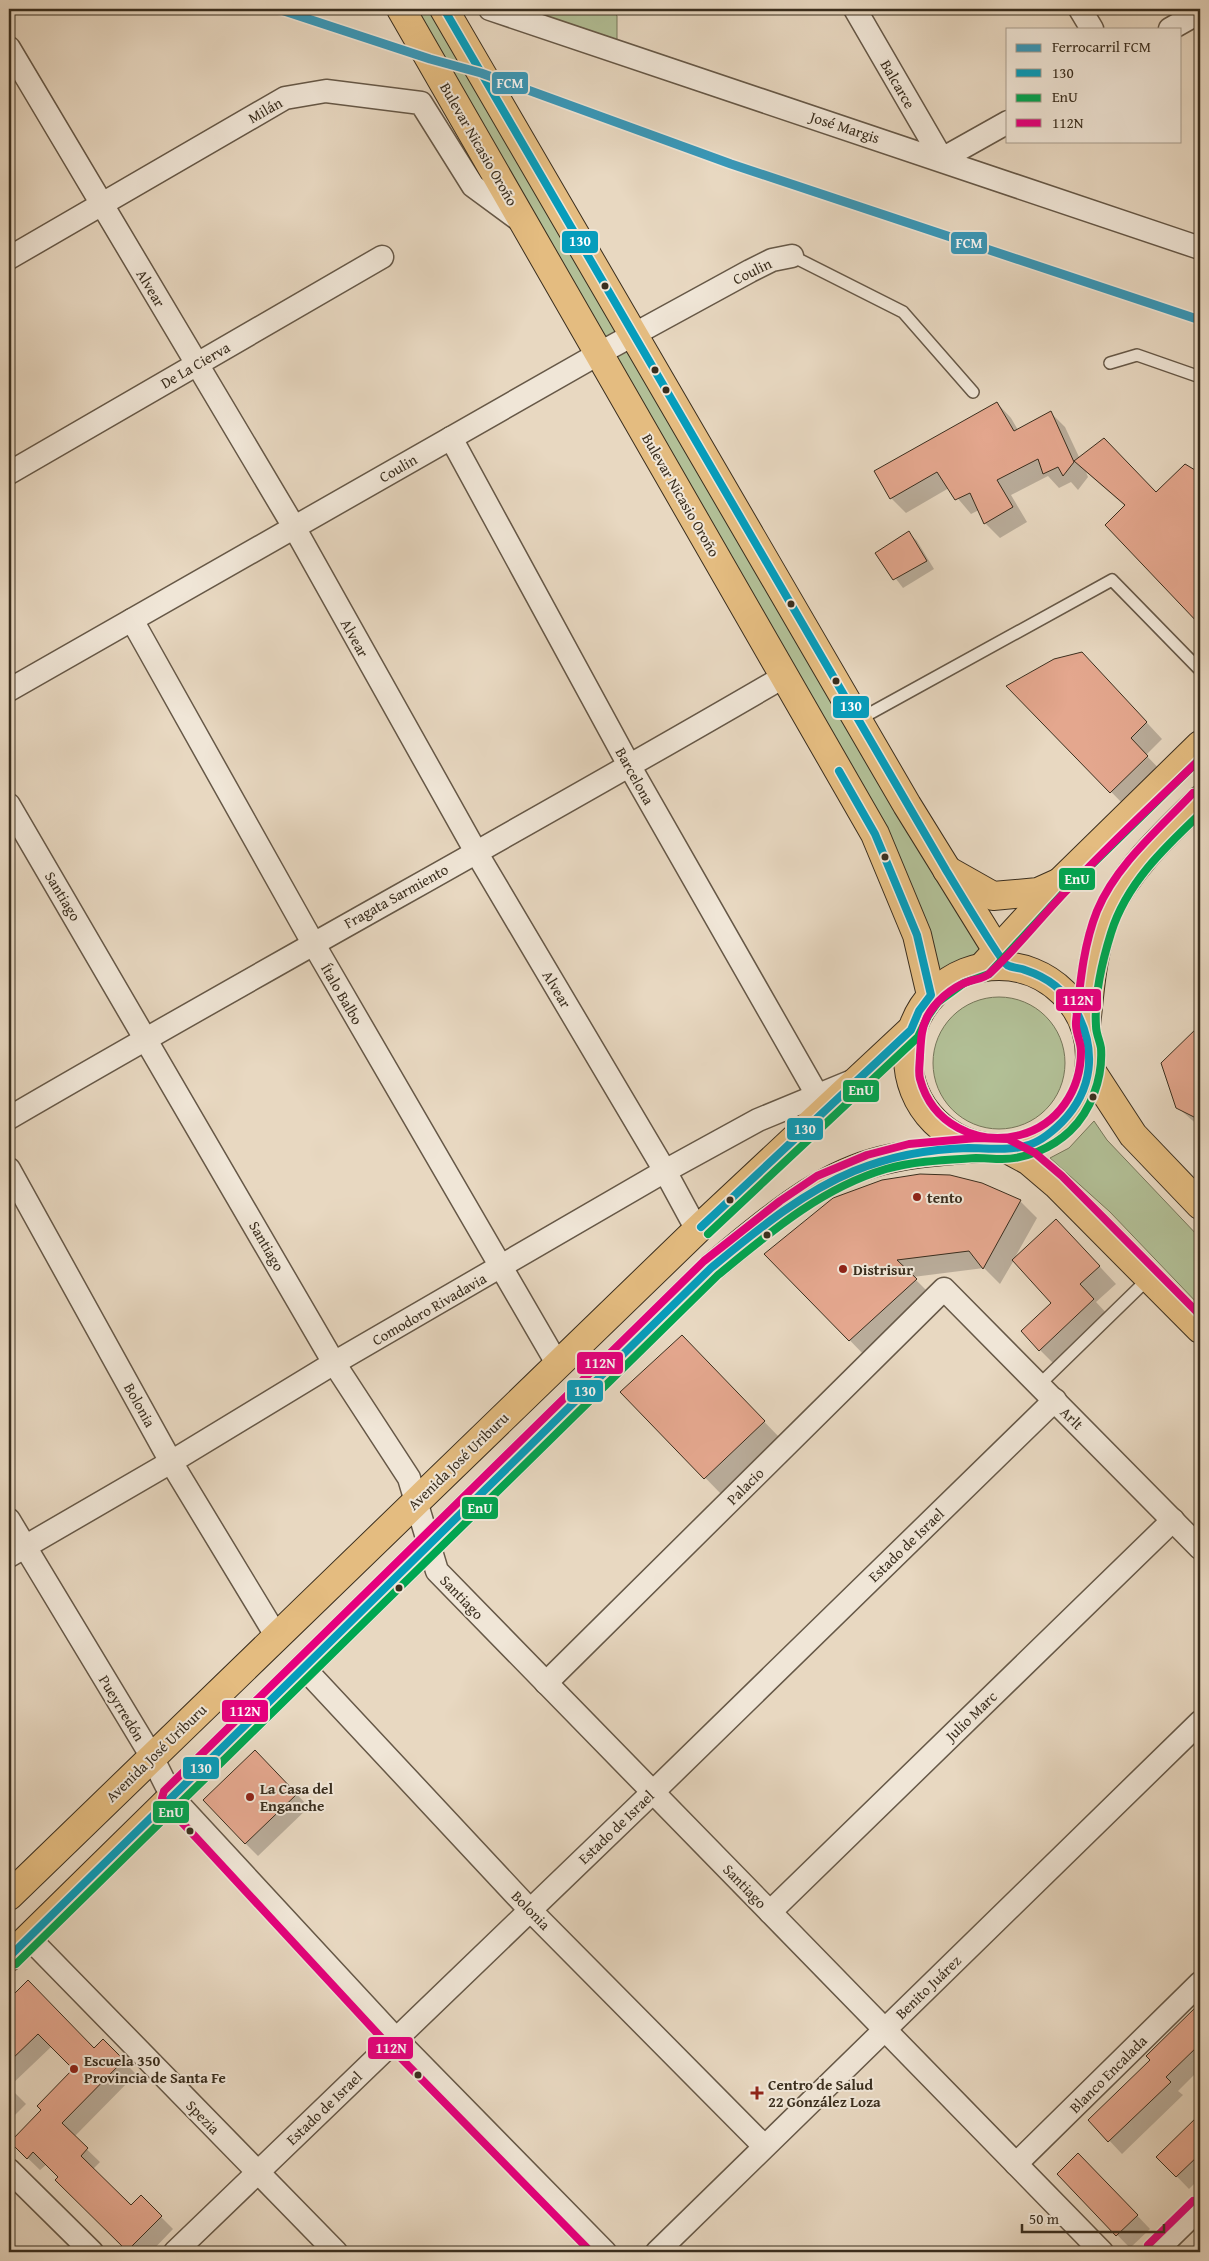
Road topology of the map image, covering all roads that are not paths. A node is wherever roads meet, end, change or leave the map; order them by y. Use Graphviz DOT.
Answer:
graph roads {
  1 [pos="401,9"];
  2 [pos="444,9"];
  3 [pos="490,9"];
  4 [pos="855,9"];
  5 [pos="1080,9"];
  6 [pos="1200,12"];
  7 [pos="1091,28"];
  8 [pos="1172,28"];
  9 [pos="9,48"];
  10 [pos="1006,123"];
  11 [pos="942,159"];
  12 [pos="102,205"];
  13 [pos="526,225"];
  14 [pos="1200,248"];
  15 [pos="792,256"];
  16 [pos="382,257"];
  17 [pos="9,258"];
  18 [pos="634,334"];
  19 [pos="600,353"];
  20 [pos="1110,363"];
  21 [pos="197,364"];
  22 [pos="1200,377"];
  23 [pos="973,392"];
  24 [pos="450,438"];
  25 [pos="9,473"];
  26 [pos="294,527"];
  27 [pos="132,620"];
  28 [pos="1200,670"];
  29 [pos="785,676"];
  30 [pos="9,690"];
  31 [pos="858,720"];
  32 [pos="1200,745"];
  33 [pos="630,767"];
  34 [pos="1200,800"];
  35 [pos="9,805"];
  36 [pos="476,852"];
  37 [pos="946,870"];
  38 [pos="1062,881"];
  39 [pos="312,943"];
  40 [pos="995,961"];
  41 [pos="931,995"];
  42 [pos="1086,1026"];
  43 [pos="910,1030"];
  44 [pos="146,1038"];
  45 [pos="1090,1069"];
  46 [pos="821,1103"];
  47 [pos="9,1118"];
  48 [pos="978,1148"];
  49 [pos="1007,1150"];
  50 [pos="9,1169"];
  51 [pos="665,1172"];
  52 [pos="1200,1205"];
  53 [pos="697,1230"];
  54 [pos="501,1268"];
  55 [pos="1151,1277"];
  56 [pos="944,1289"];
  57 [pos="1200,1329"];
  58 [pos="334,1363"];
  59 [pos="558,1365"];
  60 [pos="1039,1385"];
  61 [pos="1054,1400"];
  62 [pos="171,1462"];
  63 [pos="415,1503"];
  64 [pos="9,1520"];
  65 [pos="1173,1520"];
  66 [pos="429,1545"];
  67 [pos="1200,1548"];
  68 [pos="17,1552"];
  69 [pos="277,1637"];
  70 [pos="304,1668"];
  71 [pos="546,1683"];
  72 [pos="1200,1722"];
  73 [pos="152,1757"];
  74 [pos="653,1792"];
  75 [pos="172,1797"];
  76 [pos="9,1896"];
  77 [pos="530,1910"];
  78 [pos="770,1912"];
  79 [pos="28,1938"];
  80 [pos="9,1957"];
  81 [pos="1200,1983"];
  82 [pos="885,2029"];
  83 [pos="396,2039"];
  84 [pos="764,2146"];
  85 [pos="1016,2164"];
  86 [pos="9,2170"];
  87 [pos="258,2172"];
  88 [pos="1200,2208"];
  89 [pos="92,2252"];
  90 [pos="175,2252"];
  91 [pos="336,2252"];
  92 [pos="605,2252"];
  93 [pos="657,2252"];
  94 [pos="1102,2252"];
  95 [pos="1155,2252"];
  1 -- 13 [label="main road, Bulevar Nicasio Oroño"];
  2 -- 18 [label="main road"];
  3 -- 11 [label="street, José Margis"];
  4 -- 11 [label="street, Balcarce"];
  5 -- 7 [label="street"];
  6 -- 8 [label="street"];
  9 -- 12 [label="street, Alvear"];
  10 -- 11 [label="street"];
  11 -- 14 [label="street, José Margis"];
  12 -- 13 [label="street, Milán"];
  12 -- 17 [label="street, Milán"];
  12 -- 21 [label="street, Alvear"];
  13 -- 19 [label="main road, Bulevar Nicasio Oroño"];
  15 -- 18 [label="street, Coulin"];
  15 -- 23 [label="lane"];
  16 -- 21 [label="street, De La Cierva"];
  18 -- 19 [label="street, Coulin"];
  18 -- 31 [label="main road"];
  19 -- 24 [label="street, Coulin"];
  19 -- 29 [label="main road, Bulevar Nicasio Oroño"];
  20 -- 22 [label="lane"];
  21 -- 25 [label="street, De La Cierva"];
  21 -- 26 [label="street, Alvear"];
  24 -- 26 [label="street, Coulin"];
  24 -- 33 [label="street, Barcelona"];
  26 -- 27 [label="street, Coulin"];
  26 -- 36 [label="street, Alvear"];
  27 -- 30 [label="street, Coulin"];
  27 -- 39 [label="street, Ítalo Balbo"];
  28 -- 31 [label="lane"];
  29 -- 33 [label="street, Fragata Sarmiento"];
  29 -- 41 [label="main road, Bulevar Nicasio Oroño"];
  31 -- 37 [label="main road"];
  32 -- 38 [label="main road"];
  33 -- 36 [label="street, Fragata Sarmiento"];
  33 -- 46 [label="street, Barcelona"];
  34 -- 42 [label="main road"];
  35 -- 44 [label="street, Santiago"];
  36 -- 39 [label="street, Fragata Sarmiento"];
  36 -- 51 [label="street, Alvear"];
  37 -- 38 [label="main road"];
  37 -- 40 [label="main road"];
  38 -- 40 [label="main road"];
  39 -- 44 [label="street, Fragata Sarmiento"];
  39 -- 54 [label="street, Ítalo Balbo"];
  40 -- 41 [label="main road"];
  40 -- 42 [label="main road"];
  41 -- 43 [label="main road"];
  42 -- 45 [label="main road"];
  43 -- 46 [label="main road, Avenida José Uriburu"];
  43 -- 48 [label="main road"];
  44 -- 47 [label="street, Fragata Sarmiento"];
  44 -- 58 [label="street, Santiago"];
  45 -- 49 [label="main road"];
  45 -- 52 [label="main road"];
  46 -- 51 [label="street, Comodoro Rivadavia"];
  46 -- 53 [label="main road, Avenida José Uriburu"];
  48 -- 49 [label="main road"];
  48 -- 66 [label="main road"];
  49 -- 55 [label="main road"];
  50 -- 62 [label="street, Bolonia"];
  51 -- 53 [label="street, Alvear"];
  51 -- 54 [label="street, Comodoro Rivadavia"];
  53 -- 59 [label="main road, Avenida José Uriburu"];
  54 -- 58 [label="street, Comodoro Rivadavia"];
  54 -- 59 [label="street, Ítalo Balbo"];
  55 -- 57 [label="main road"];
  55 -- 60 [label="lane"];
  56 -- 60 [label="street, Arlt"];
  56 -- 71 [label="street, Palacio"];
  58 -- 62 [label="street, Comodoro Rivadavia"];
  58 -- 63 [label="street, Santiago"];
  59 -- 63 [label="main road, Avenida José Uriburu"];
  60 -- 61 [label="street, Arlt"];
  61 -- 65 [label="street, Arlt"];
  61 -- 74 [label="street, Estado de Israel"];
  62 -- 68 [label="street, Comodoro Rivadavia"];
  62 -- 69 [label="street, Bolonia"];
  63 -- 66 [label="street, Santiago"];
  63 -- 69 [label="main road, Avenida José Uriburu"];
  64 -- 68 [label="street, Pueyrredón"];
  65 -- 67 [label="street, Arlt"];
  65 -- 78 [label="street, Julio Marc"];
  66 -- 70 [label="main road"];
  66 -- 71 [label="street, Santiago"];
  68 -- 73 [label="street, Pueyrredón"];
  69 -- 73 [label="main road, Avenida José Uriburu"];
  70 -- 75 [label="main road"];
  70 -- 77 [label="street, Bolonia"];
  71 -- 74 [label="street, Santiago"];
  72 -- 82 [label="street, Benito Juárez"];
  73 -- 75 [label="street, Pueyrredón"];
  73 -- 76 [label="main road, Avenida José Uriburu"];
  74 -- 77 [label="street, Estado de Israel"];
  74 -- 78 [label="street, Santiago"];
  75 -- 79 [label="main road"];
  75 -- 83 [label="street, Pueyrredón"];
  77 -- 83 [label="street, Estado de Israel"];
  77 -- 84 [label="street, Bolonia"];
  78 -- 82 [label="street, Santiago"];
  79 -- 80 [label="main road"];
  79 -- 87 [label="street, Spezia"];
  81 -- 85 [label="street, Blanco Encalada"];
  82 -- 84 [label="street, Benito Juárez"];
  82 -- 85 [label="street, Santiago"];
  83 -- 87 [label="street, Estado de Israel"];
  83 -- 92 [label="street, Pueyrredón"];
  84 -- 93 [label="street, Benito Juárez"];
  85 -- 94 [label="street, Santiago"];
  86 -- 89 [label="street"];
  87 -- 90 [label="street, Estado de Israel"];
  87 -- 91 [label="street, Spezia"];
  88 -- 95 [label="street"];
}
